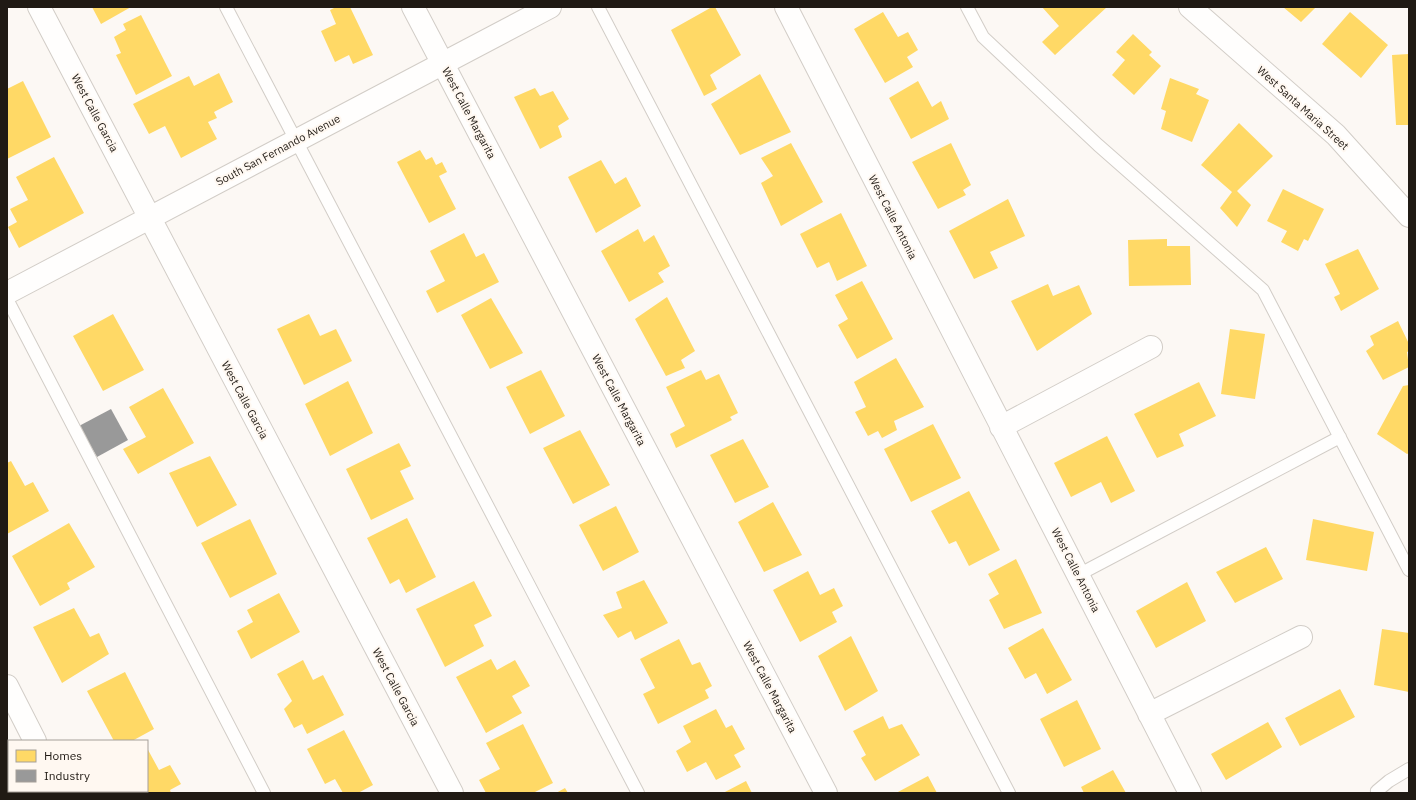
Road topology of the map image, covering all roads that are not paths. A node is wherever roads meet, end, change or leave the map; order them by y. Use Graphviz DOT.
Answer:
graph roads {
  1 [pos="39,7"];
  2 [pos="226,7"];
  3 [pos="414,7"];
  4 [pos="550,7"];
  5 [pos="598,7"];
  6 [pos="786,7"];
  7 [pos="967,7"];
  8 [pos="1190,7"];
  9 [pos="443,63"];
  10 [pos="297,140"];
  11 [pos="1409,216"];
  12 [pos="150,218"];
  13 [pos="7,293"];
  14 [pos="7,299"];
  15 [pos="1151,347"];
  16 [pos="1001,427"];
  17 [pos="1340,437"];
  18 [pos="1409,570"];
  19 [pos="1078,575"];
  20 [pos="1301,637"];
  21 [pos="7,686"];
  22 [pos="1149,714"];
  23 [pos="34,740"];
  24 [pos="1409,769"];
  25 [pos="1376,792"];
  26 [pos="264,793"];
  27 [pos="452,793"];
  28 [pos="638,793"];
  29 [pos="826,793"];
  30 [pos="1009,793"];
  31 [pos="1190,793"];
  1 -- 12 [label="street, West Calle Garcia"];
  2 -- 10 [label="lane"];
  3 -- 9 [label="street, West Calle Margarita"];
  4 -- 9 [label="street, South San Fernando Avenue"];
  5 -- 30 [label="lane"];
  6 -- 16 [label="street, West Calle Antonia"];
  7 -- 17 [label="lane"];
  8 -- 11 [label="street, West Santa Maria Street"];
  9 -- 10 [label="street, South San Fernando Avenue"];
  9 -- 29 [label="street, West Calle Margarita"];
  10 -- 12 [label="street, South San Fernando Avenue"];
  10 -- 28 [label="lane"];
  12 -- 13 [label="street, South San Fernando Avenue"];
  12 -- 27 [label="street, West Calle Garcia"];
  14 -- 26 [label="lane"];
  15 -- 16 [label="street"];
  16 -- 19 [label="street, West Calle Antonia"];
  17 -- 18 [label="lane"];
  17 -- 19 [label="lane"];
  19 -- 22 [label="street, West Calle Antonia"];
  20 -- 22 [label="street"];
  21 -- 23 [label="street"];
  22 -- 31 [label="street, West Calle Antonia"];
  24 -- 25 [label="lane"];
}
